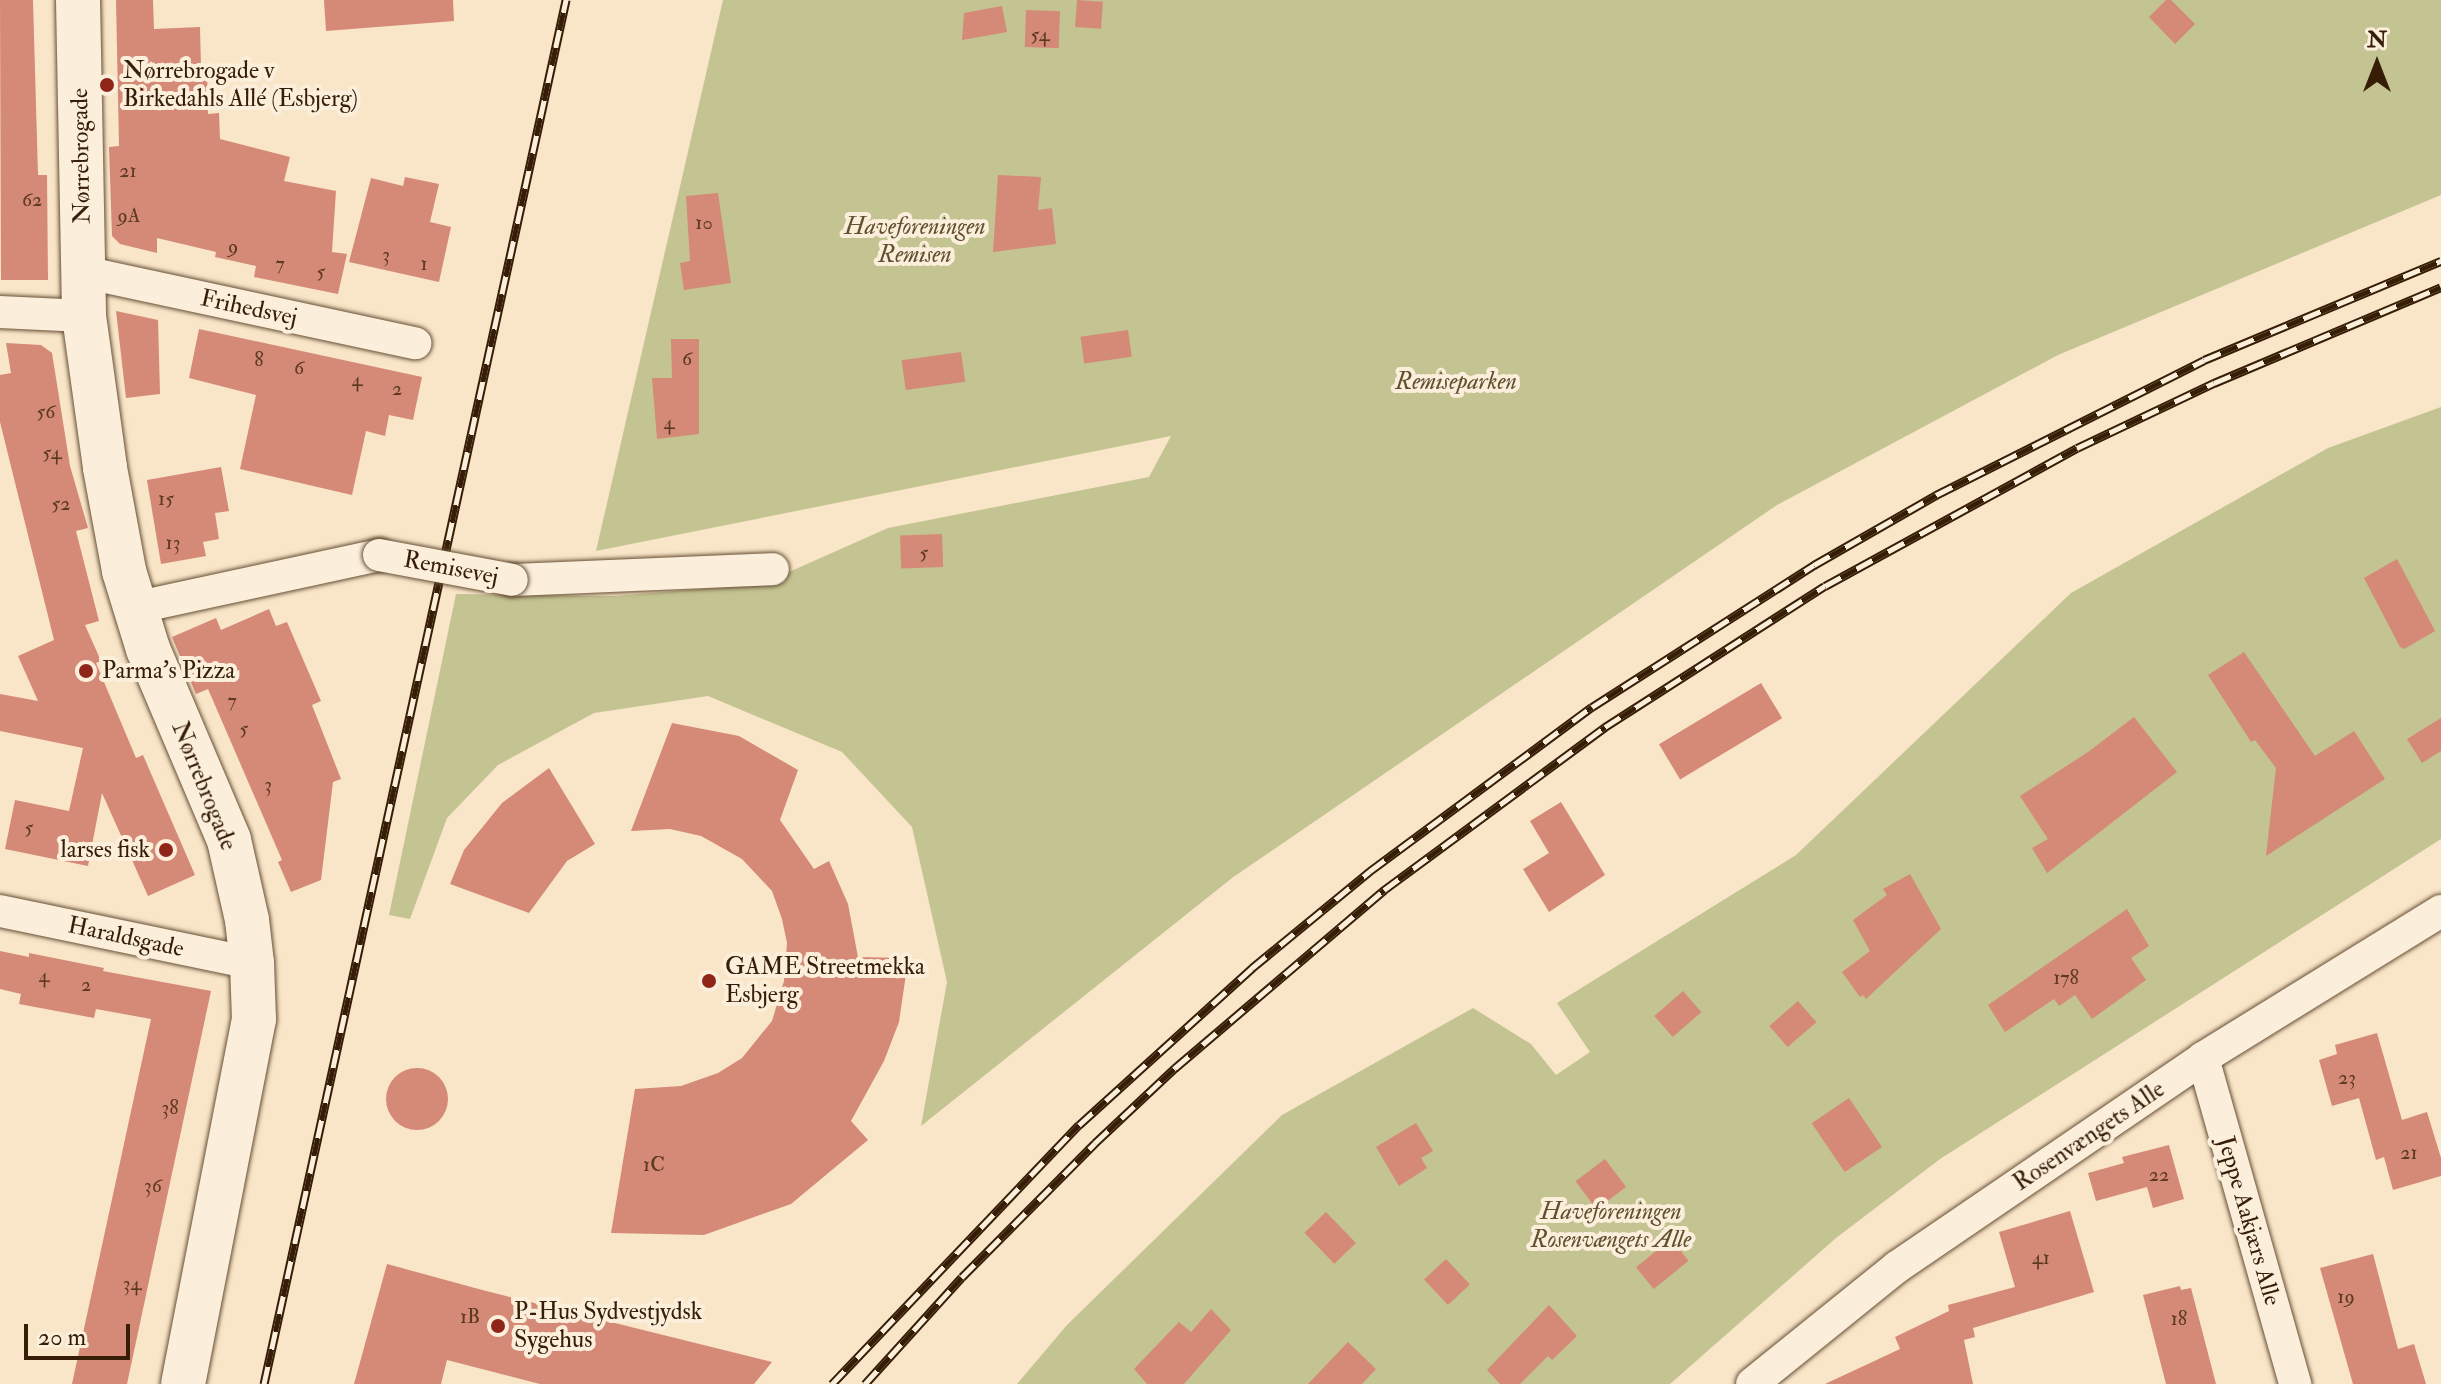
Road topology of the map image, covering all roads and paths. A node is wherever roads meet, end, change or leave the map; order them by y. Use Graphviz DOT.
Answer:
graph roads {
  1 [pos="78,0"];
  2 [pos="83,272"];
  3 [pos="0,312"];
  4 [pos="84,316"];
  5 [pos="415,343"];
  6 [pos="773,569"];
  7 [pos="134,608"];
  8 [pos="0,911"];
  9 [pos="2441,911"];
  10 [pos="252,963"];
  11 [pos="2203,1058"];
  12 [pos="183,1384"];
  13 [pos="1752,1384"];
  14 [pos="2295,1384"];
  1 -- 2 [label="street, Nørrebrogade"];
  2 -- 4 [label="street, Nørrebrogade"];
  2 -- 5 [label="street, Frihedsvej"];
  3 -- 4 [label="street"];
  4 -- 7 [label="street, Nørrebrogade"];
  6 -- 7 [label="street, Remisevej, bridge"];
  7 -- 10 [label="street, Nørrebrogade"];
  8 -- 10 [label="street, Haraldsgade"];
  9 -- 11 [label="street, Rosenvængets Alle"];
  10 -- 12 [label="street, Nørrebrogade"];
  11 -- 13 [label="street, Rosenvængets Alle"];
  11 -- 14 [label="street, Jeppe Aakjærs Alle"];
}
